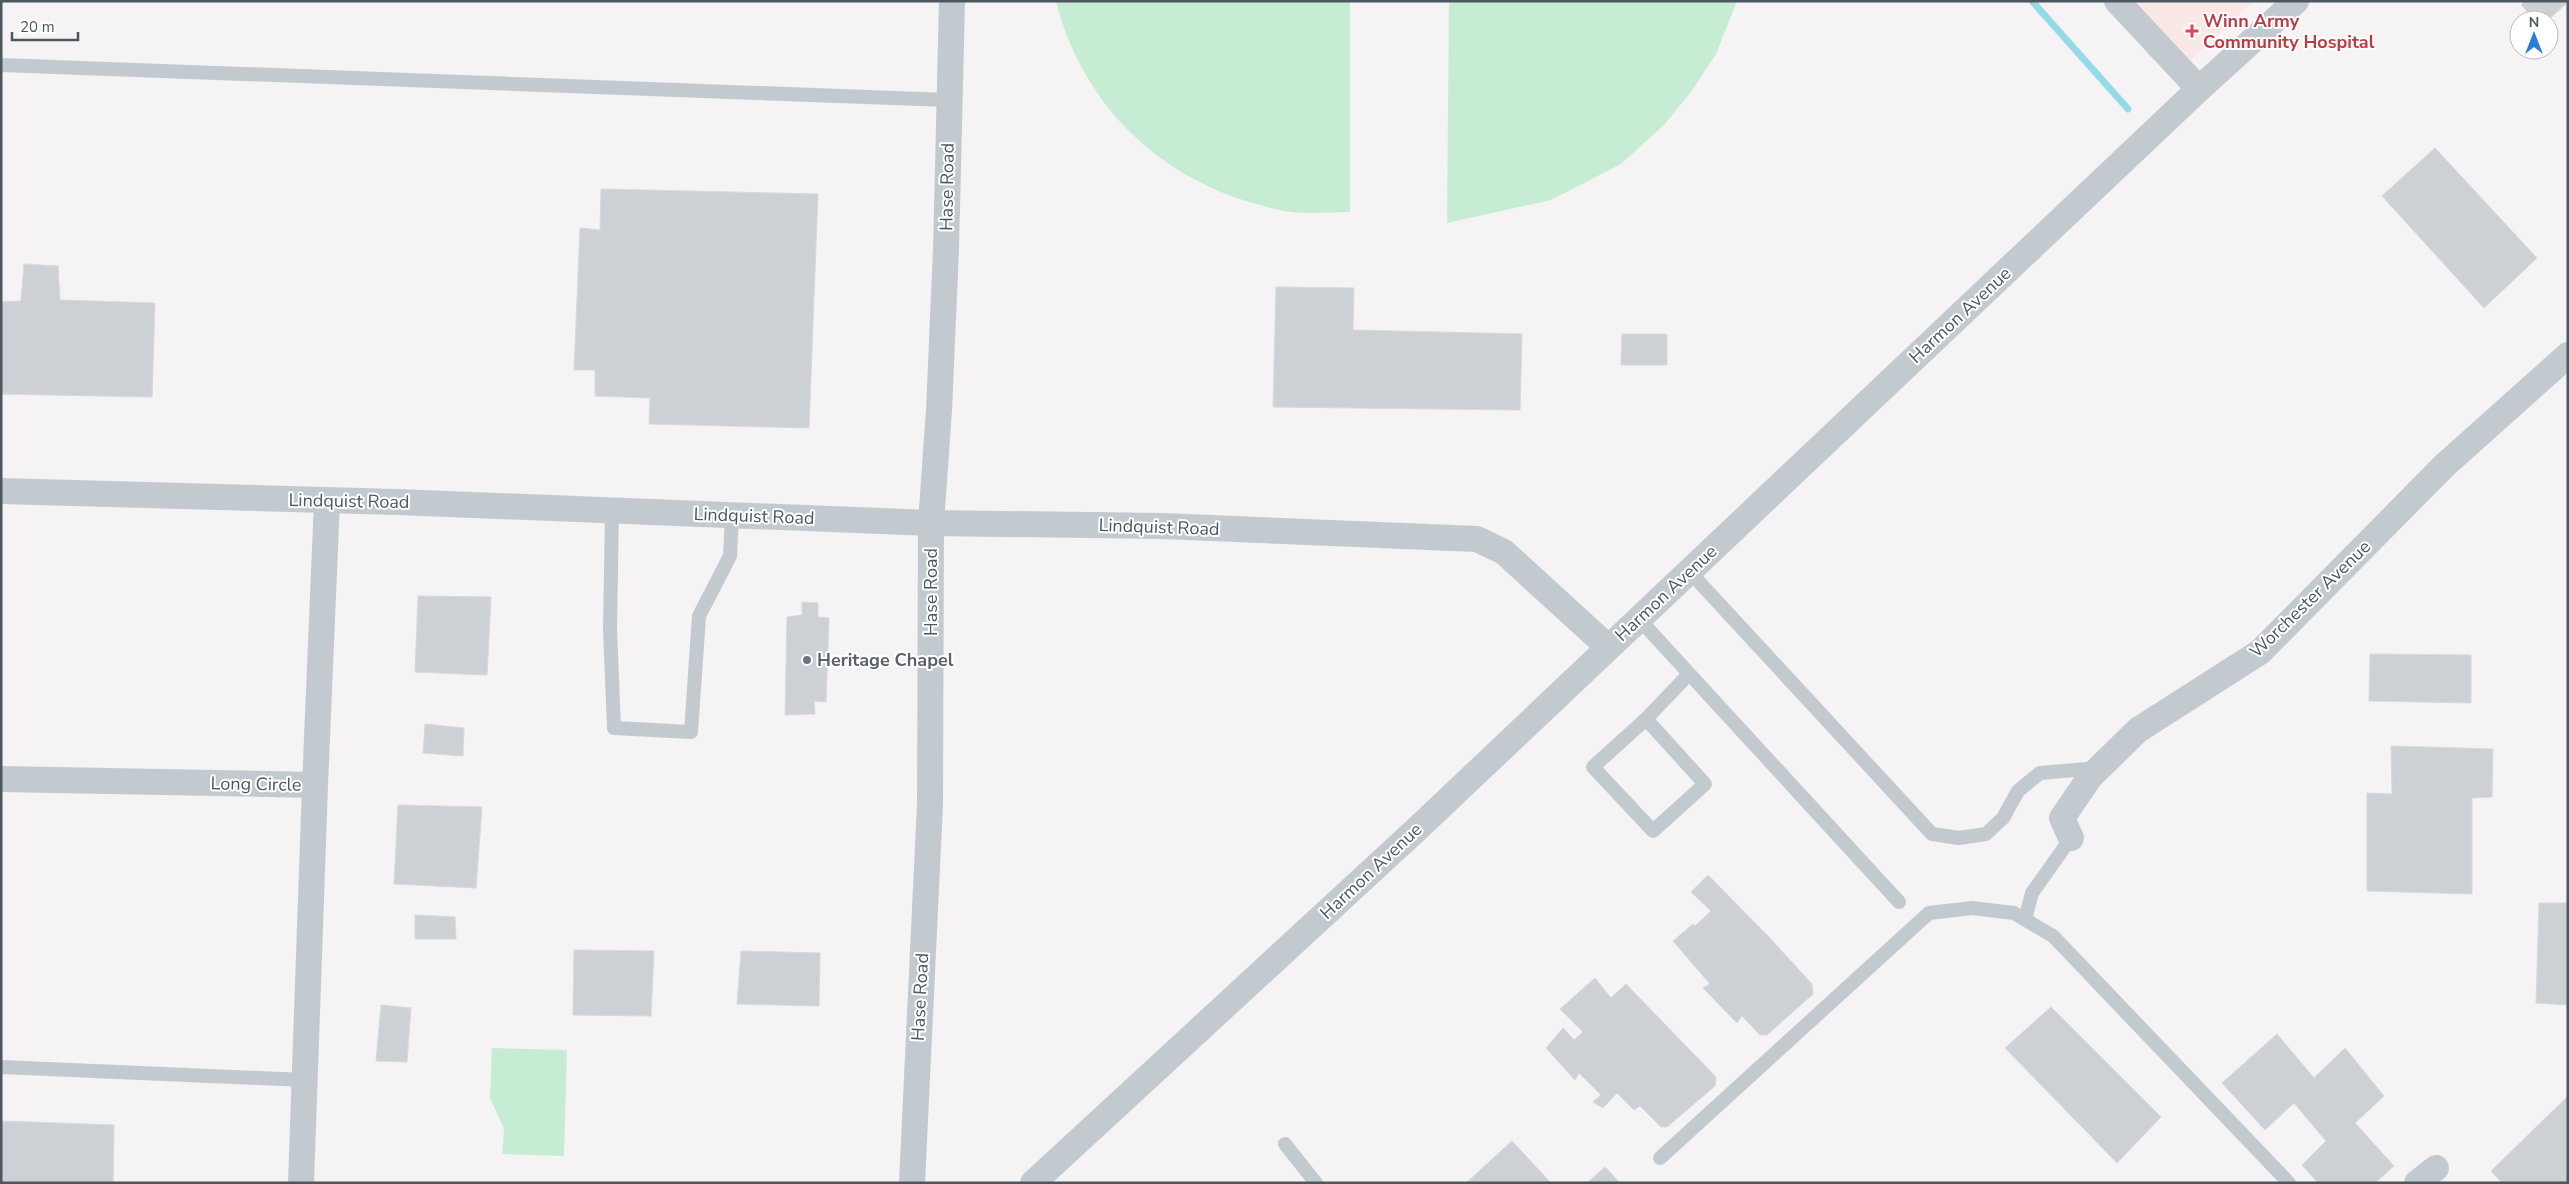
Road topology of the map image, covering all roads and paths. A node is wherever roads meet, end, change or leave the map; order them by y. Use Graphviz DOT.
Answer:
graph roads {
  1 [pos="952,1"];
  2 [pos="2117,1"];
  3 [pos="2296,1"];
  4 [pos="1,65"];
  5 [pos="2199,89"];
  6 [pos="948,100"];
  7 [pos="2568,355"];
  8 [pos="1,491"];
  9 [pos="326,501"];
  10 [pos="612,510"];
  11 [pos="732,515"];
  12 [pos="931,524"];
  13 [pos="1689,571"];
  14 [pos="1639,619"];
  15 [pos="1608,647"];
  16 [pos="1688,675"];
  17 [pos="1646,719"];
  18 [pos="2100,768"];
  19 [pos="1,780"];
  20 [pos="316,785"];
  21 [pos="2071,838"];
  22 [pos="1899,902"];
  23 [pos="2025,919"];
  24 [pos="1,1067"];
  25 [pos="305,1080"];
  26 [pos="1285,1144"];
  27 [pos="1660,1158"];
  28 [pos="301,1183"];
  29 [pos="912,1183"];
  30 [pos="1033,1183"];
  31 [pos="1316,1183"];
  32 [pos="2289,1183"];
  1 -- 6 [label="street, Hase Road"];
  2 -- 5 [label="street"];
  3 -- 5 [label="street, Harmon Avenue"];
  4 -- 6 [label="lane"];
  5 -- 13 [label="street, Harmon Avenue"];
  6 -- 12 [label="street, Hase Road"];
  7 -- 18 [label="street, Worchester Avenue"];
  8 -- 9 [label="street, Lindquist Road"];
  9 -- 10 [label="street, Lindquist Road"];
  9 -- 20 [label="street, Long Circle"];
  10 -- 11 [label="street, Lindquist Road"];
  10 -- 11 [label="lane"];
  11 -- 12 [label="street, Lindquist Road"];
  12 -- 15 [label="street, Lindquist Road"];
  12 -- 29 [label="street, Hase Road"];
  13 -- 14 [label="street, Harmon Avenue"];
  13 -- 18 [label="lane"];
  14 -- 15 [label="street, Harmon Avenue"];
  14 -- 16 [label="lane"];
  15 -- 30 [label="street, Harmon Avenue"];
  16 -- 17 [label="lane"];
  16 -- 22 [label="lane"];
  17 -- 17 [label="lane"];
  18 -- 21 [label="street, Worchester Avenue"];
  19 -- 20 [label="street, Long Circle"];
  20 -- 25 [label="street"];
  21 -- 23 [label="lane"];
  23 -- 27 [label="lane"];
  23 -- 32 [label="lane"];
  24 -- 25 [label="lane"];
  25 -- 28 [label="street"];
  26 -- 31 [label="lane"];
}
